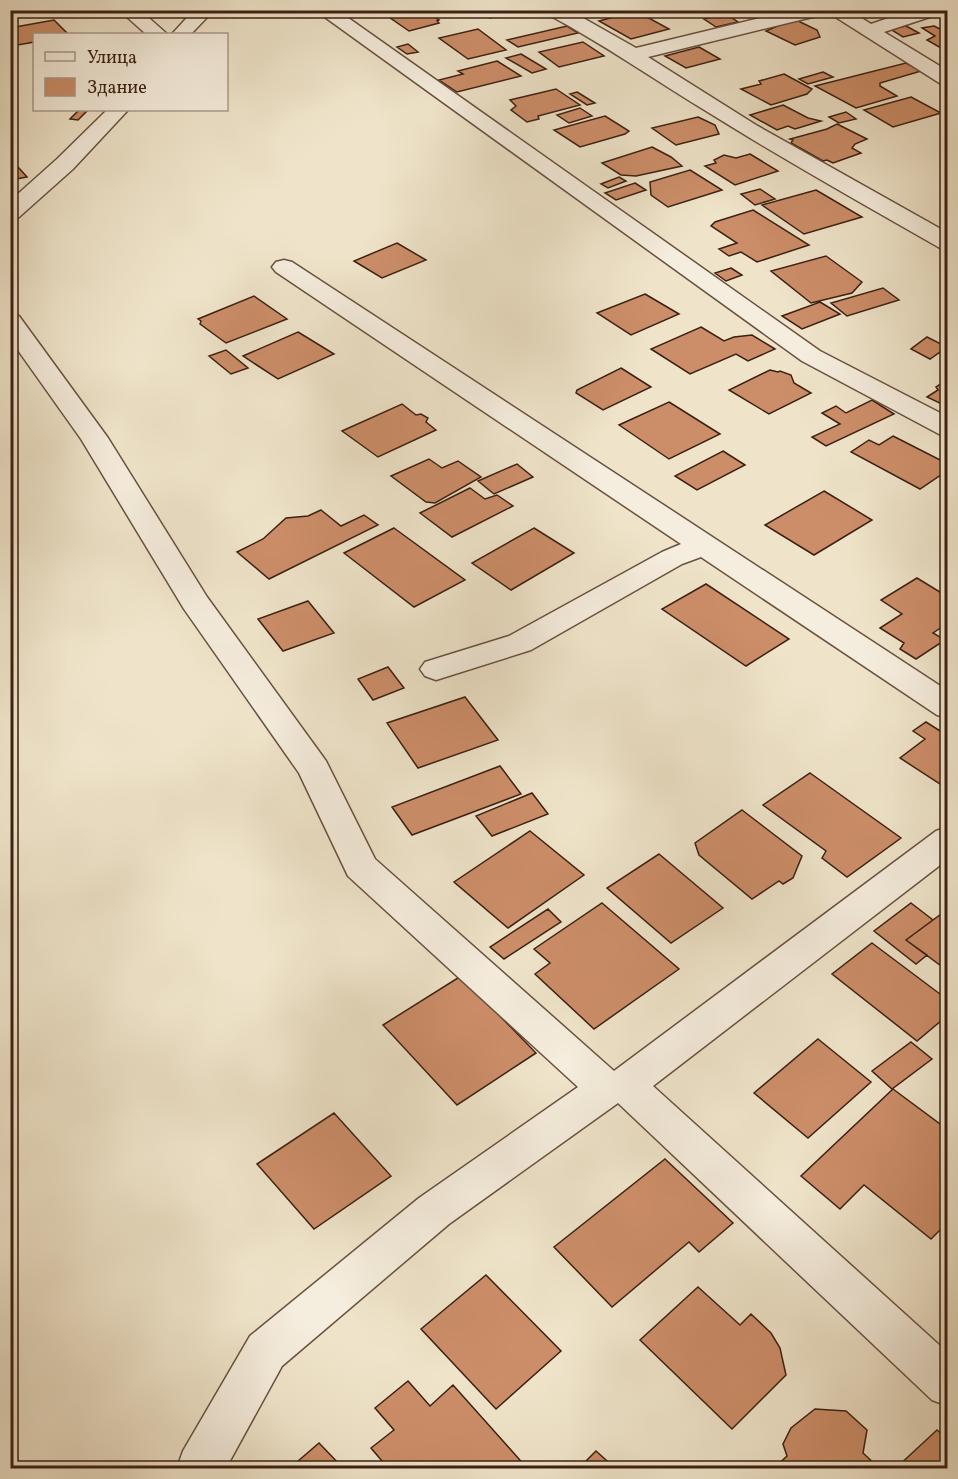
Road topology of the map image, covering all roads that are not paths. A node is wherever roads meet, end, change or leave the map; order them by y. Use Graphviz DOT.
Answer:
graph roads {
  1 [pos="128,10"];
  2 [pos="205,10"];
  3 [pos="324,10"];
  4 [pos="554,10"];
  5 [pos="818,10"];
  6 [pos="835,10"];
  7 [pos="930,11"];
  8 [pos="948,18"];
  9 [pos="868,31"];
  10 [pos="156,33"];
  11 [pos="182,33"];
  12 [pos="633,55"];
  13 [pos="948,80"];
  14 [pos="117,111"];
  15 [pos="10,213"];
  16 [pos="948,243"];
  17 [pos="284,267"];
  18 [pos="10,321"];
  19 [pos="948,428"];
  20 [pos="703,545"];
  21 [pos="436,669"];
  22 [pos="948,707"];
  23 [pos="948,840"];
  24 [pos="616,1087"];
  25 [pos="948,1384"];
  26 [pos="200,1468"];
  1 -- 10 [label="street"];
  2 -- 11 [label="street"];
  3 -- 19 [label="street"];
  4 -- 12 [label="street"];
  5 -- 12 [label="street"];
  6 -- 9 [label="street"];
  7 -- 8 [label="street"];
  7 -- 9 [label="street"];
  9 -- 13 [label="street"];
  12 -- 16 [label="street"];
  14 -- 15 [label="street"];
  17 -- 20 [label="street"];
  18 -- 24 [label="street"];
  20 -- 21 [label="street"];
  20 -- 22 [label="street"];
  23 -- 24 [label="street"];
  24 -- 25 [label="street"];
  24 -- 26 [label="street"];
}
